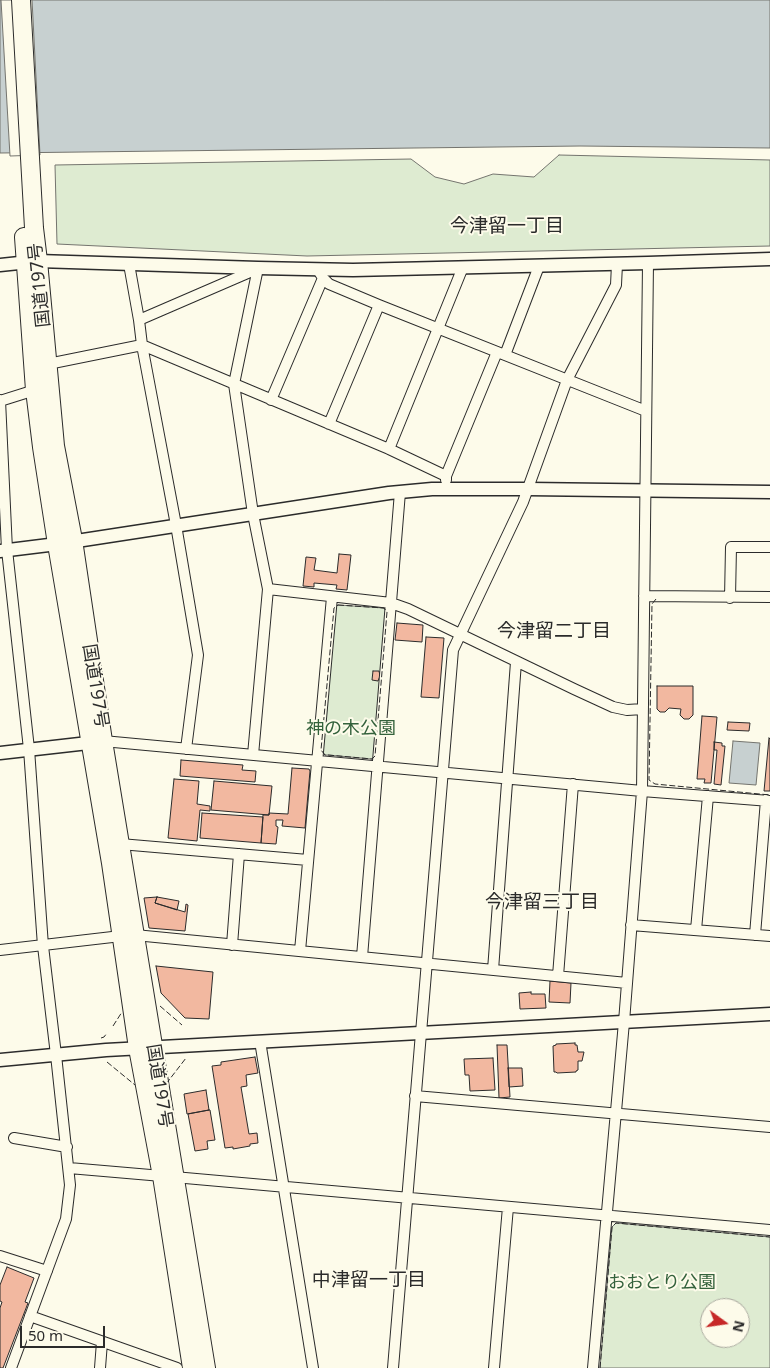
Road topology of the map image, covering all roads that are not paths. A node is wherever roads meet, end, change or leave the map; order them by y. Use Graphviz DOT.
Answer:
graph roads {
  1 [pos="10,0"];
  2 [pos="22,0"];
  3 [pos="29,228"];
  4 [pos="770,258"];
  5 [pos="32,262"];
  6 [pos="648,263"];
  7 [pos="129,264"];
  8 [pos="618,264"];
  9 [pos="0,265"];
  10 [pos="539,266"];
  11 [pos="463,267"];
  12 [pos="258,268"];
  13 [pos="320,274"];
  14 [pos="379,305"];
  15 [pos="139,320"];
  16 [pos="438,329"];
  17 [pos="142,345"];
  18 [pos="501,354"];
  19 [pos="48,364"];
  20 [pos="567,380"];
  21 [pos="234,384"];
  22 [pos="34,390"];
  23 [pos="271,400"];
  24 [pos="0,401"];
  25 [pos="646,411"];
  26 [pos="329,424"];
  27 [pos="388,449"];
  28 [pos="446,482"];
  29 [pos="528,489"];
  30 [pos="645,491"];
  31 [pos="400,492"];
  32 [pos="770,492"];
  33 [pos="253,514"];
  34 [pos="176,525"];
  35 [pos="65,542"];
  36 [pos="770,547"];
  37 [pos="4,550"];
  38 [pos="268,589"];
  39 [pos="644,596"];
  40 [pos="332,597"];
  41 [pos="770,597"];
  42 [pos="730,598"];
  43 [pos="391,603"];
  44 [pos="460,635"];
  45 [pos="516,662"];
  46 [pos="643,709"];
  47 [pos="96,742"];
  48 [pos="29,749"];
  49 [pos="186,749"];
  50 [pos="0,753"];
  51 [pos="253,755"];
  52 [pos="317,761"];
  53 [pos="378,767"];
  54 [pos="442,772"];
  55 [pos="507,778"];
  56 [pos="573,784"];
  57 [pos="642,791"];
  58 [pos="708,796"];
  59 [pos="768,801"];
  60 [pos="120,844"];
  61 [pos="238,854"];
  62 [pos="308,860"];
  63 [pos="631,925"];
  64 [pos="696,930"];
  65 [pos="755,935"];
  66 [pos="128,936"];
  67 [pos="770,936"];
  68 [pos="232,944"];
  69 [pos="43,946"];
  70 [pos="0,950"];
  71 [pos="300,951"];
  72 [pos="362,957"];
  73 [pos="426,963"];
  74 [pos="493,970"];
  75 [pos="558,976"];
  76 [pos="627,983"];
  77 [pos="770,1014"];
  78 [pos="624,1022"];
  79 [pos="421,1033"];
  80 [pos="260,1041"];
  81 [pos="146,1047"];
  82 [pos="56,1055"];
  83 [pos="0,1060"];
  84 [pos="415,1096"];
  85 [pos="616,1113"];
  86 [pos="770,1127"];
  87 [pos="14,1138"];
  88 [pos="67,1147"];
  89 [pos="69,1168"];
  90 [pos="168,1177"];
  91 [pos="284,1187"];
  92 [pos="407,1198"];
  93 [pos="508,1207"];
  94 [pos="607,1215"];
  95 [pos="770,1230"];
  96 [pos="0,1256"];
  97 [pos="47,1271"];
  98 [pos="30,1316"];
  99 [pos="102,1342"];
  100 [pos="11,1368"];
  101 [pos="100,1368"];
  102 [pos="176,1368"];
  103 [pos="192,1368"];
  104 [pos="206,1368"];
  105 [pos="313,1368"];
  106 [pos="393,1368"];
  107 [pos="494,1368"];
  108 [pos="593,1368"];
  1 -- 3 [label="highway, 国道197号"];
  2 -- 3 [label="highway, 国道197号"];
  3 -- 5 [label="highway, 国道197号"];
  4 -- 6 [label="street"];
  5 -- 7 [label="street"];
  5 -- 9 [label="street"];
  5 -- 19 [label="highway, 国道197号"];
  5 -- 22 [label="highway, 国道197号"];
  6 -- 8 [label="street"];
  6 -- 25 [label="street"];
  7 -- 12 [label="street"];
  7 -- 15 [label="street"];
  8 -- 10 [label="street"];
  8 -- 20 [label="street"];
  10 -- 11 [label="street"];
  10 -- 18 [label="street"];
  11 -- 13 [label="street"];
  11 -- 16 [label="street"];
  12 -- 13 [label="street"];
  12 -- 15 [label="street"];
  12 -- 21 [label="street"];
  13 -- 14 [label="street"];
  13 -- 23 [label="street"];
  14 -- 16 [label="street"];
  14 -- 26 [label="street"];
  15 -- 17 [label="street"];
  16 -- 18 [label="street"];
  16 -- 27 [label="street"];
  17 -- 19 [label="street"];
  17 -- 21 [label="street"];
  17 -- 34 [label="street"];
  18 -- 20 [label="street"];
  18 -- 28 [label="street"];
  19 -- 35 [label="highway, 国道197号"];
  20 -- 25 [label="street"];
  20 -- 29 [label="street"];
  21 -- 23 [label="street"];
  21 -- 33 [label="street"];
  22 -- 24 [label="street"];
  22 -- 35 [label="highway, 国道197号"];
  23 -- 26 [label="street"];
  24 -- 37 [label="street"];
  25 -- 30 [label="street"];
  26 -- 27 [label="street"];
  27 -- 28 [label="street"];
  28 -- 29 [label="street"];
  28 -- 31 [label="street"];
  29 -- 30 [label="street"];
  29 -- 44 [label="street"];
  30 -- 32 [label="street"];
  30 -- 39 [label="street"];
  31 -- 33 [label="street"];
  31 -- 43 [label="street"];
  33 -- 34 [label="street"];
  33 -- 38 [label="street"];
  34 -- 35 [label="street"];
  34 -- 49 [label="street"];
  35 -- 37 [label="street"];
  35 -- 47 [label="highway, 国道197号"];
  36 -- 42 [label="street"];
  37 -- 48 [label="street"];
  38 -- 40 [label="street"];
  38 -- 51 [label="street"];
  39 -- 42 [label="street"];
  39 -- 46 [label="street"];
  40 -- 43 [label="street"];
  40 -- 52 [label="street"];
  41 -- 42 [label="street"];
  43 -- 44 [label="street"];
  43 -- 53 [label="street"];
  44 -- 45 [label="street"];
  44 -- 54 [label="street"];
  45 -- 46 [label="street"];
  45 -- 55 [label="street"];
  46 -- 57 [label="street"];
  47 -- 48 [label="street"];
  47 -- 49 [label="street"];
  47 -- 60 [label="highway, 国道197号"];
  47 -- 66 [label="highway, 国道197号"];
  48 -- 50 [label="street"];
  48 -- 69 [label="street"];
  49 -- 51 [label="street"];
  51 -- 52 [label="street"];
  52 -- 53 [label="street"];
  52 -- 62 [label="street"];
  53 -- 54 [label="street"];
  53 -- 72 [label="street"];
  54 -- 55 [label="street"];
  54 -- 73 [label="street"];
  55 -- 56 [label="street"];
  55 -- 74 [label="street"];
  56 -- 57 [label="street"];
  56 -- 75 [label="street"];
  57 -- 58 [label="street"];
  57 -- 63 [label="street"];
  58 -- 59 [label="street"];
  58 -- 64 [label="street"];
  59 -- 65 [label="street"];
  60 -- 61 [label="street"];
  60 -- 66 [label="highway, 国道197号"];
  61 -- 62 [label="street"];
  61 -- 68 [label="street"];
  62 -- 71 [label="street"];
  63 -- 64 [label="street"];
  63 -- 76 [label="street"];
  64 -- 65 [label="street"];
  65 -- 67 [label="street"];
  66 -- 68 [label="street"];
  66 -- 69 [label="street"];
  66 -- 81 [label="highway, 国道197号"];
  68 -- 71 [label="street"];
  69 -- 70 [label="street"];
  69 -- 82 [label="street"];
  71 -- 72 [label="street"];
  72 -- 73 [label="street"];
  73 -- 74 [label="street"];
  73 -- 79 [label="street"];
  74 -- 75 [label="street"];
  75 -- 76 [label="street"];
  76 -- 78 [label="street"];
  77 -- 78 [label="street"];
  78 -- 79 [label="street"];
  78 -- 85 [label="street"];
  79 -- 80 [label="street"];
  79 -- 84 [label="street"];
  80 -- 81 [label="street"];
  80 -- 91 [label="street"];
  81 -- 82 [label="street"];
  81 -- 90 [label="highway, 国道197号"];
  82 -- 83 [label="street"];
  82 -- 88 [label="street"];
  84 -- 85 [label="street"];
  84 -- 92 [label="street"];
  85 -- 86 [label="street"];
  85 -- 94 [label="street"];
  87 -- 88 [label="street"];
  88 -- 89 [label="street"];
  89 -- 90 [label="street"];
  89 -- 97 [label="street"];
  90 -- 91 [label="street"];
  90 -- 103 [label="highway, 国道197号"];
  90 -- 104 [label="highway, 国道197号"];
  91 -- 92 [label="street"];
  91 -- 105 [label="street"];
  92 -- 93 [label="street"];
  92 -- 106 [label="street"];
  93 -- 94 [label="street"];
  93 -- 107 [label="street"];
  94 -- 95 [label="street"];
  94 -- 108 [label="street"];
  96 -- 97 [label="street"];
  97 -- 98 [label="street"];
  98 -- 99 [label="street"];
  98 -- 100 [label="street"];
  99 -- 101 [label="street"];
  99 -- 102 [label="street"];
}
